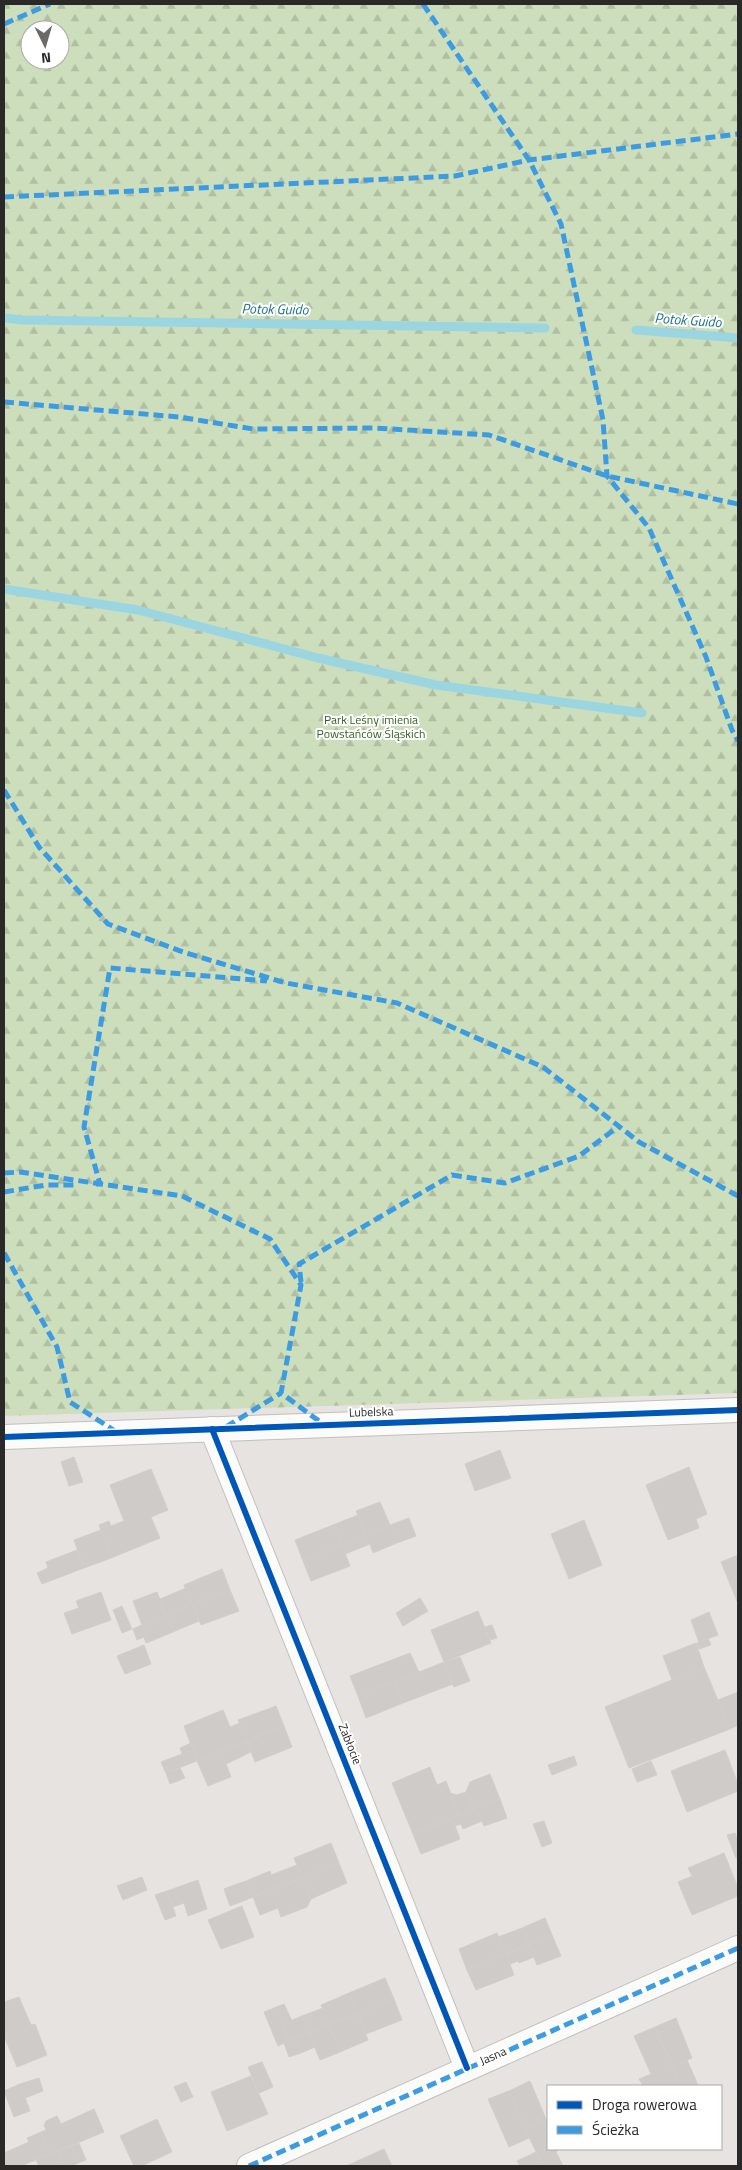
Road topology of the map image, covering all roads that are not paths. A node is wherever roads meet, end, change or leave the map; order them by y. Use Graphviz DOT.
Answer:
graph roads {
  1 [pos="738,1410"];
  2 [pos="212,1429"];
  3 [pos="4,1437"];
  4 [pos="738,1948"];
  5 [pos="467,2068"];
  6 [pos="249,2166"];
  1 -- 2 [label="street, Lubelska"];
  2 -- 3 [label="street, Lubelska"];
  2 -- 5 [label="street, Zabłocie"];
  4 -- 5 [label="street, Jasna"];
  5 -- 6 [label="street, Jasna"];
}
